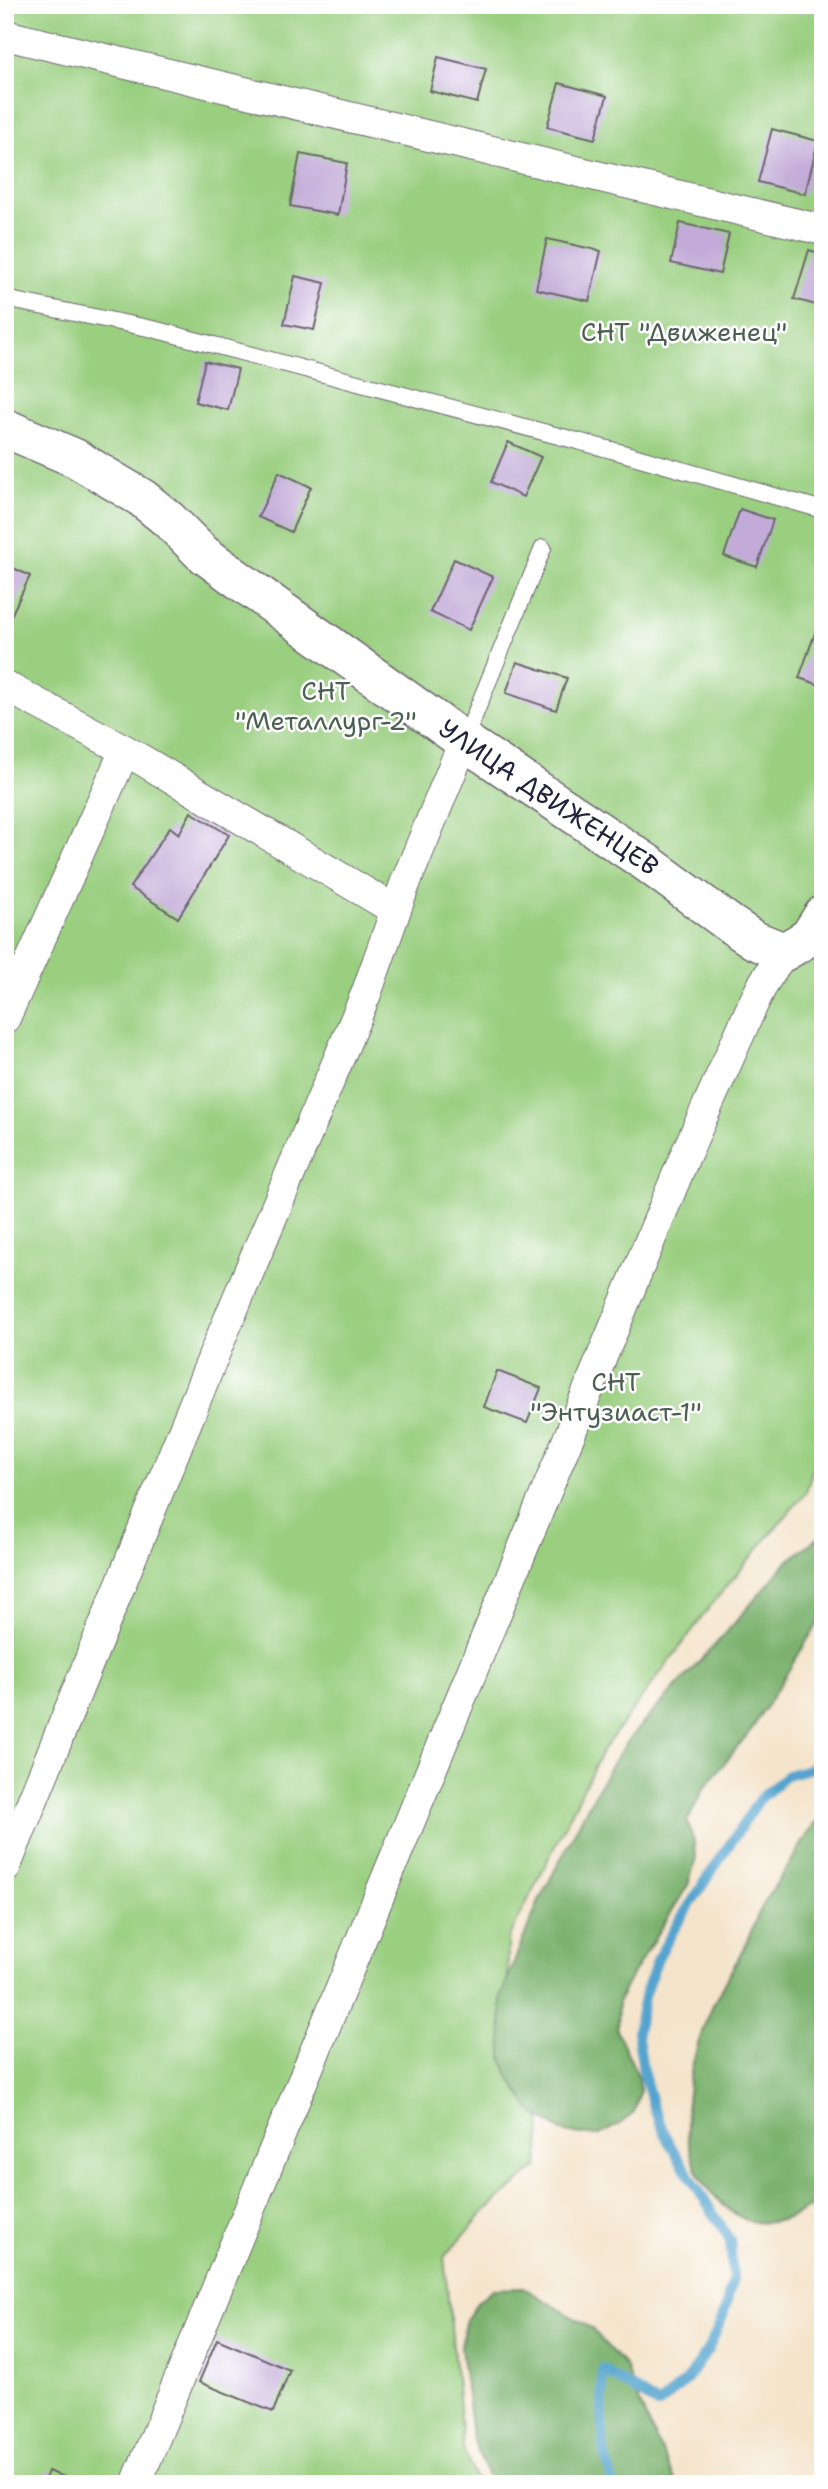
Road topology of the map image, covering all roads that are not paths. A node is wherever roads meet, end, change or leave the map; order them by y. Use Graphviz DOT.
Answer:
graph roads {
  1 [pos="5,35"];
  2 [pos="823,230"];
  3 [pos="5,299"];
  4 [pos="5,428"];
  5 [pos="823,510"];
  6 [pos="542,548"];
  7 [pos="5,686"];
  8 [pos="464,741"];
  9 [pos="125,750"];
  10 [pos="395,910"];
  11 [pos="823,915"];
  12 [pos="784,952"];
  13 [pos="5,1018"];
  14 [pos="5,1868"];
  15 [pos="136,2484"];
  1 -- 2 [label="street"];
  3 -- 5 [label="lane"];
  4 -- 8 [label="street, УЛИЦА ДВИЖЕНЦЕВ"];
  6 -- 8 [label="lane"];
  7 -- 9 [label="street"];
  8 -- 10 [label="street"];
  8 -- 12 [label="street, УЛИЦА ДВИЖЕНЦЕВ"];
  9 -- 10 [label="street"];
  9 -- 13 [label="street"];
  10 -- 14 [label="street"];
  11 -- 12 [label="street"];
  12 -- 15 [label="street"];
}
